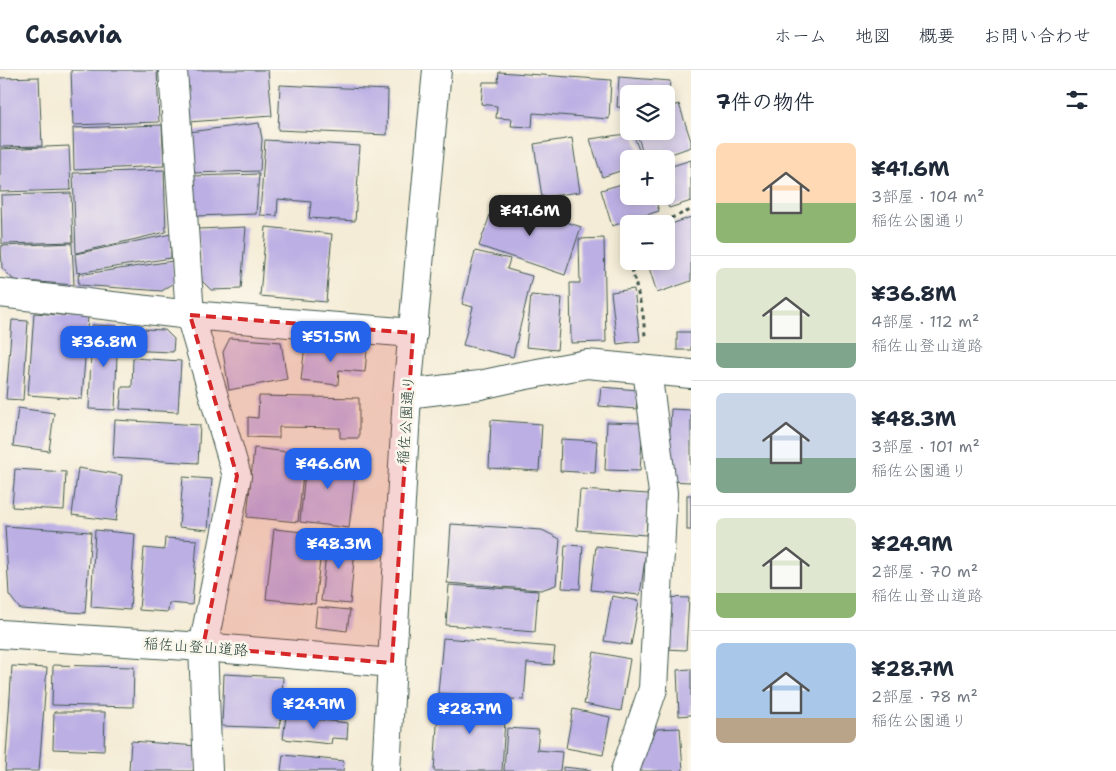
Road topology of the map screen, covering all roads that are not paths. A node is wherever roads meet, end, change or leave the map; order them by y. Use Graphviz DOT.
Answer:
graph roads {
  1 [pos="173,70"];
  2 [pos="437,70"];
  3 [pos="0,293"];
  4 [pos="190,315"];
  5 [pos="413,332"];
  6 [pos="647,370"];
  7 [pos="691,374"];
  8 [pos="407,394"];
  9 [pos="0,634"];
  10 [pos="203,647"];
  11 [pos="392,663"];
  12 [pos="208,771"];
  13 [pos="386,771"];
  14 [pos="625,771"];
  1 -- 4 [label="street"];
  2 -- 5 [label="street, 稲佐公園通り"];
  3 -- 4 [label="street"];
  4 -- 5 [label="street"];
  4 -- 10 [label="street"];
  5 -- 8 [label="street, 稲佐公園通り"];
  6 -- 7 [label="street"];
  6 -- 8 [label="street"];
  6 -- 14 [label="street"];
  8 -- 11 [label="street, 稲佐公園通り"];
  9 -- 10 [label="street, 稲佐山登山道路"];
  10 -- 11 [label="street, 稲佐山登山道路"];
  10 -- 12 [label="street"];
  11 -- 13 [label="street, 稲佐公園通り"];
}
